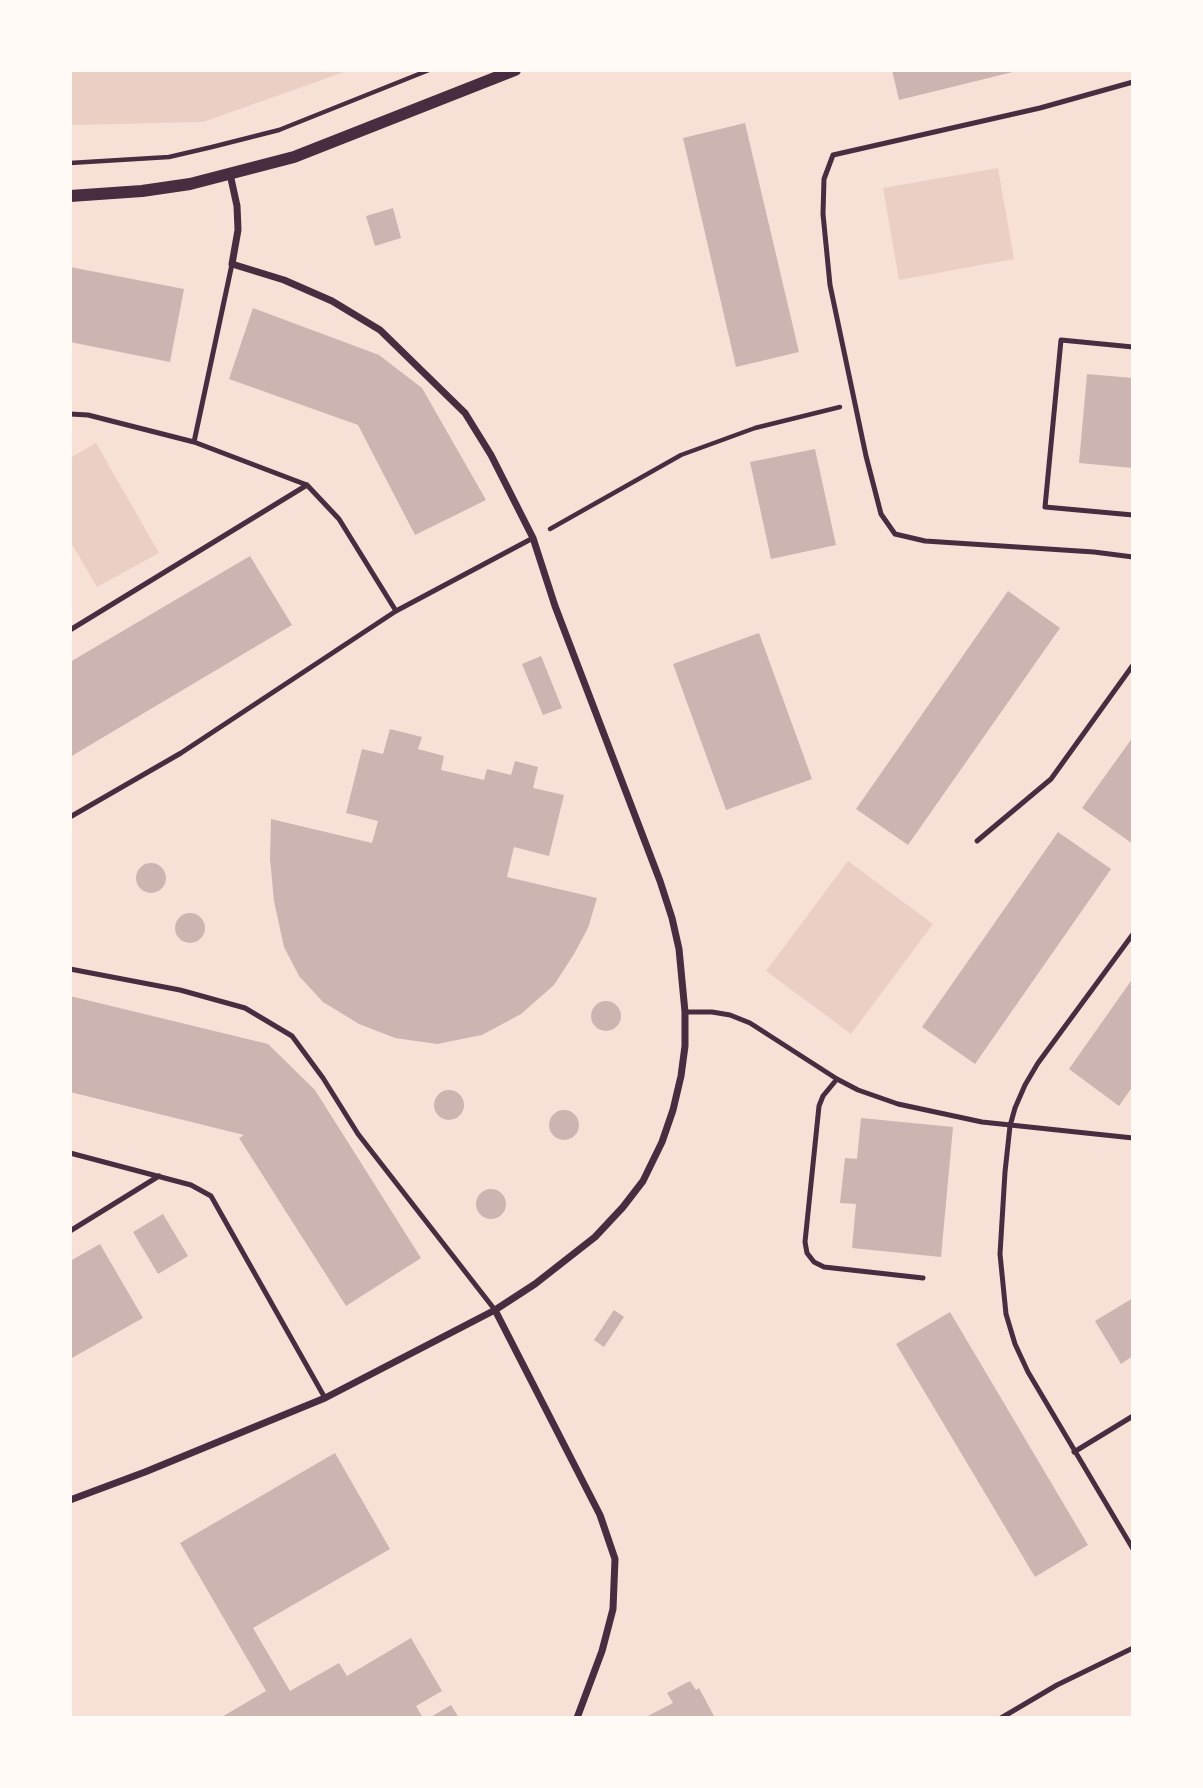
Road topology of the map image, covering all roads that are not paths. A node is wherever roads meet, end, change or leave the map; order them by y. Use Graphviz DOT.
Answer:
graph roads {
  1 [pos="515,70"];
  2 [pos="1133,82"];
  3 [pos="230,174"];
  4 [pos="70,195"];
  5 [pos="232,264"];
  6 [pos="1133,347"];
  7 [pos="70,414"];
  8 [pos="194,442"];
  9 [pos="307,485"];
  10 [pos="1133,515"];
  11 [pos="533,538"];
  12 [pos="1133,557"];
  13 [pos="396,611"];
  14 [pos="70,630"];
  15 [pos="1133,665"];
  16 [pos="70,817"];
  17 [pos="977,841"];
  18 [pos="1133,934"];
  19 [pos="70,969"];
  20 [pos="685,1012"];
  21 [pos="837,1079"];
  22 [pos="1010,1126"];
  23 [pos="1133,1138"];
  24 [pos="70,1153"];
  25 [pos="159,1176"];
  26 [pos="70,1231"];
  27 [pos="923,1278"];
  28 [pos="495,1310"];
  29 [pos="325,1398"];
  30 [pos="1133,1416"];
  31 [pos="1074,1452"];
  32 [pos="70,1500"];
  33 [pos="1133,1549"];
  34 [pos="1133,1648"];
  35 [pos="577,1718"];
  36 [pos="1001,1718"];
  1 -- 3 [label="street"];
  2 -- 12 [label="lane"];
  3 -- 4 [label="street"];
  3 -- 5 [label="street"];
  5 -- 8 [label="lane"];
  5 -- 11 [label="street"];
  6 -- 10 [label="lane"];
  7 -- 8 [label="lane"];
  8 -- 9 [label="lane"];
  9 -- 13 [label="lane"];
  9 -- 14 [label="lane"];
  11 -- 13 [label="lane"];
  11 -- 20 [label="street"];
  13 -- 16 [label="lane"];
  15 -- 17 [label="lane"];
  18 -- 22 [label="lane"];
  19 -- 28 [label="lane"];
  20 -- 21 [label="lane"];
  20 -- 28 [label="street"];
  21 -- 22 [label="lane"];
  21 -- 27 [label="lane"];
  22 -- 23 [label="lane"];
  22 -- 31 [label="lane"];
  24 -- 25 [label="lane"];
  25 -- 26 [label="lane"];
  25 -- 29 [label="lane"];
  28 -- 29 [label="street"];
  28 -- 35 [label="street"];
  29 -- 32 [label="street"];
  30 -- 31 [label="lane"];
  31 -- 33 [label="lane"];
  34 -- 36 [label="lane"];
}
